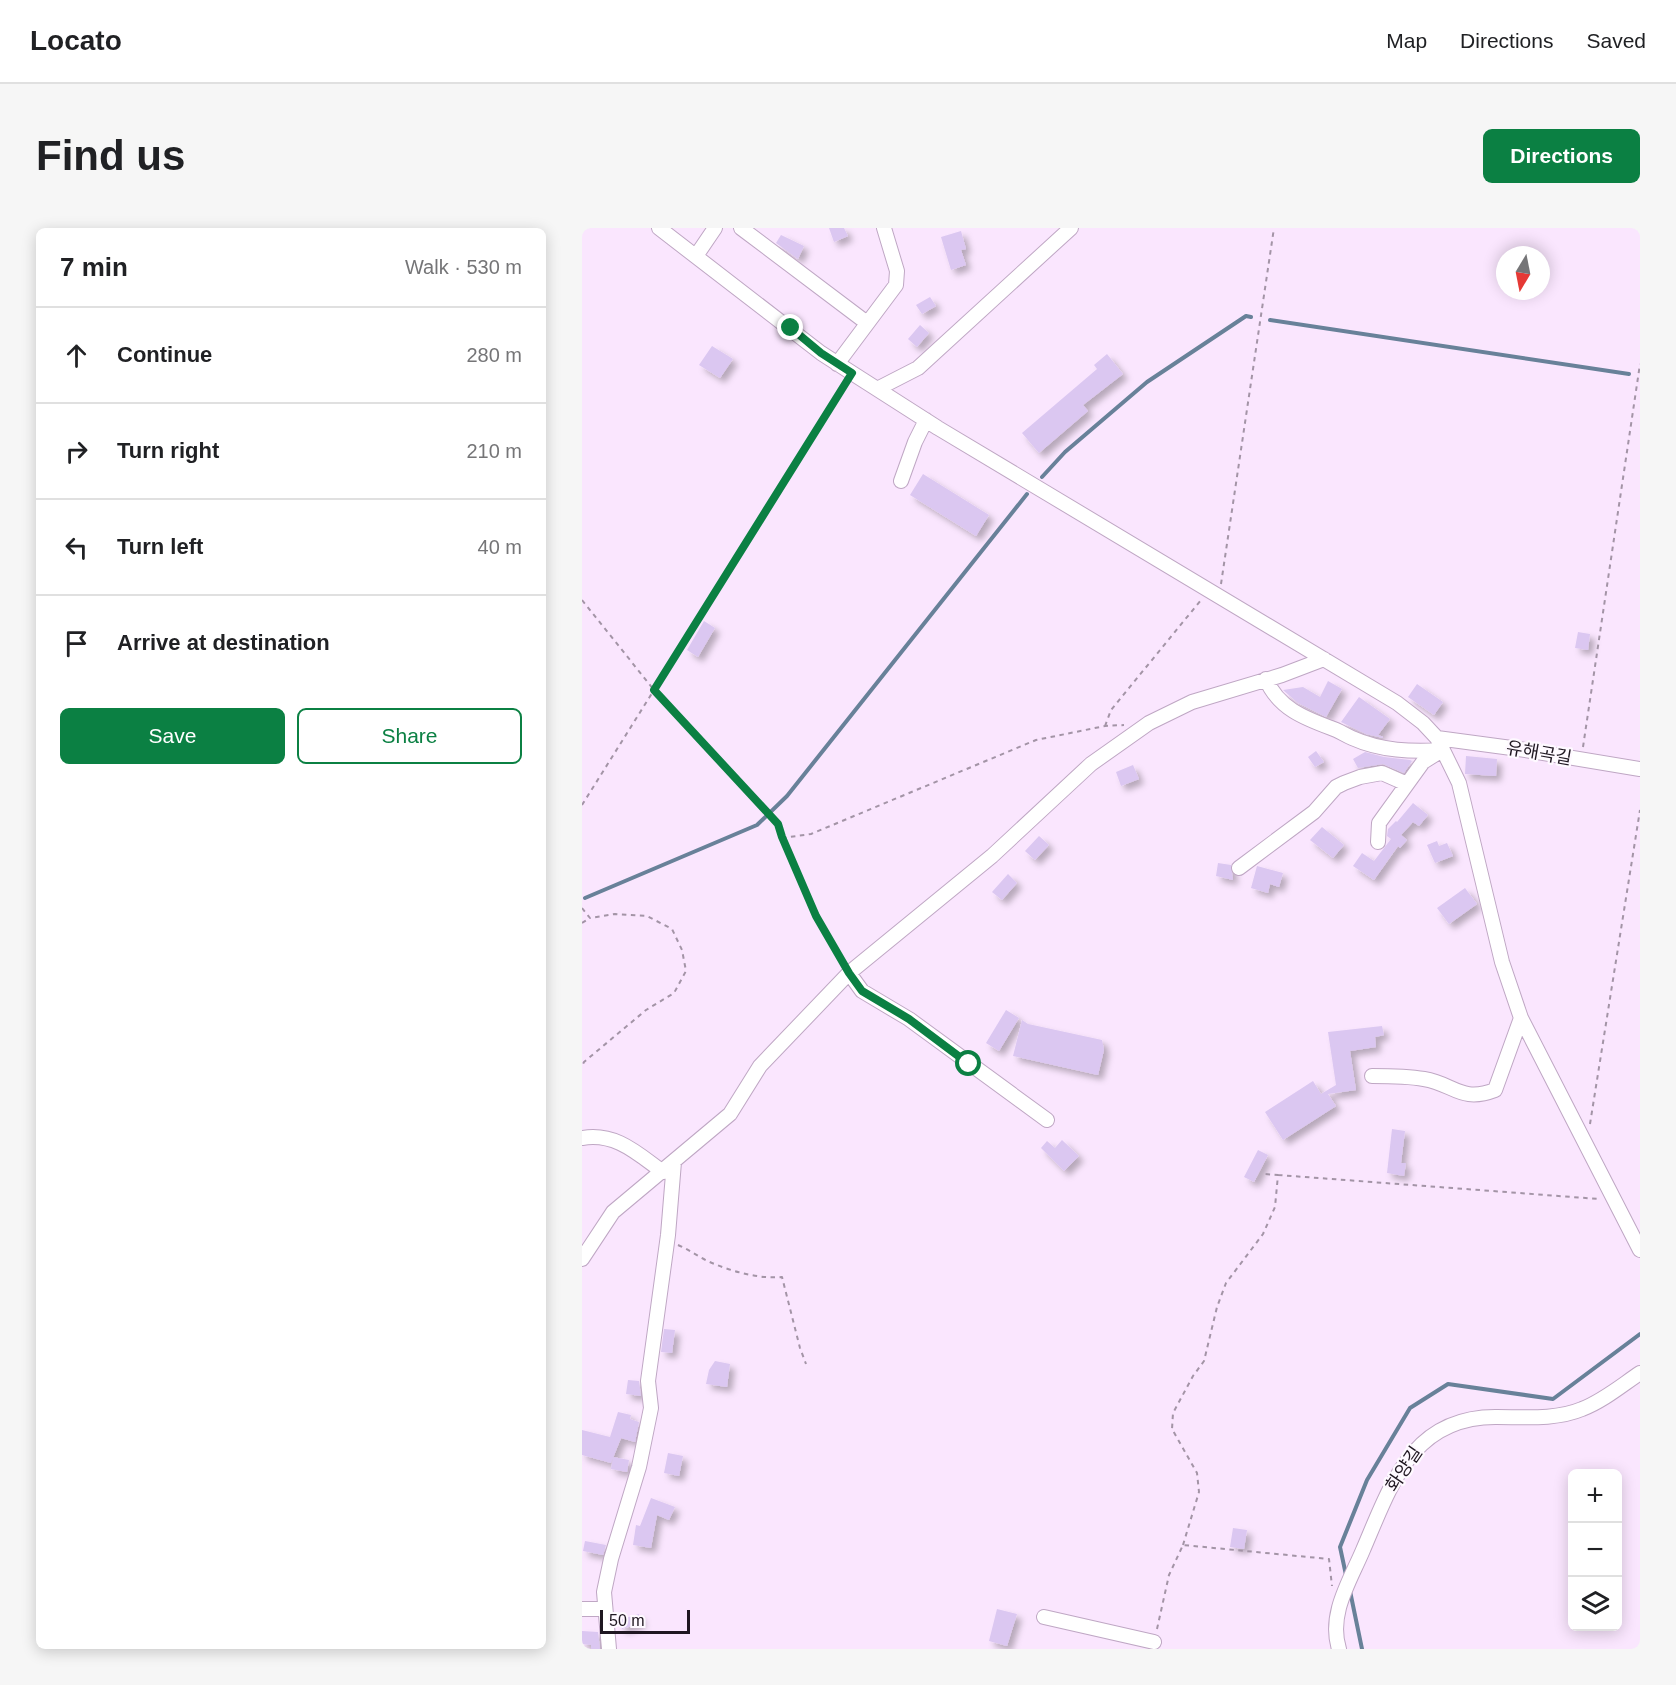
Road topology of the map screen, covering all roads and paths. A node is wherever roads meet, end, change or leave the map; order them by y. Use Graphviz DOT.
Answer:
graph roads {
  1 [pos="659,228"];
  2 [pos="715,228"];
  3 [pos="741,228"];
  4 [pos="884,228"];
  5 [pos="1071,228"];
  6 [pos="1274,228"];
  7 [pos="696,256"];
  8 [pos="867,323"];
  9 [pos="837,364"];
  10 [pos="1640,364"];
  11 [pos="852,373"];
  12 [pos="877,389"];
  13 [pos="926,420"];
  14 [pos="901,481"];
  15 [pos="1214,593"];
  16 [pos="582,600"];
  17 [pos="1324,659"];
  18 [pos="1266,680"];
  19 [pos="654,690"];
  20 [pos="1127,724"];
  21 [pos="1105,726"];
  22 [pos="1440,744"];
  23 [pos="1581,760"];
  24 [pos="1640,769"];
  25 [pos="1407,784"];
  26 [pos="582,805"];
  27 [pos="1640,810"];
  28 [pos="782,837"];
  29 [pos="1378,842"];
  30 [pos="1239,868"];
  31 [pos="582,908"];
  32 [pos="590,918"];
  33 [pos="582,922"];
  34 [pos="849,973"];
  35 [pos="1521,1018"];
  36 [pos="582,1066"];
  37 [pos="1372,1076"];
  38 [pos="1047,1120"];
  39 [pos="1591,1124"];
  40 [pos="582,1138"];
  41 [pos="674,1162"];
  42 [pos="663,1172"];
  43 [pos="1265,1174"];
  44 [pos="1278,1174"];
  45 [pos="1614,1200"];
  46 [pos="667,1243"];
  47 [pos="1640,1250"];
  48 [pos="583,1252"];
  49 [pos="806,1364"];
  50 [pos="1640,1373"];
  51 [pos="1183,1545"];
  52 [pos="1337,1599"];
  53 [pos="582,1609"];
  54 [pos="605,1609"];
  55 [pos="1044,1617"];
  56 [pos="1154,1642"];
  57 [pos="609,1649"];
  58 [pos="1339,1649"];
  1 -- 7 [label="street"];
  2 -- 7 [label="street"];
  3 -- 8 [label="street"];
  4 -- 8 [label="street"];
  5 -- 12 [label="street"];
  6 -- 15 [label="path"];
  7 -- 9 [label="street"];
  8 -- 9 [label="street"];
  9 -- 11 [label="street"];
  10 -- 23 [label="path"];
  11 -- 12 [label="street"];
  11 -- 19 [label="path"];
  12 -- 13 [label="street"];
  13 -- 14 [label="street"];
  13 -- 15 [label="street"];
  15 -- 17 [label="street"];
  15 -- 21 [label="path"];
  16 -- 19 [label="path"];
  17 -- 18 [label="street"];
  17 -- 22 [label="street"];
  18 -- 22 [label="street, 유해곡길"];
  18 -- 34 [label="street"];
  19 -- 26 [label="path"];
  19 -- 28 [label="path"];
  20 -- 21 [label="path"];
  21 -- 28 [label="path"];
  22 -- 23 [label="street, 유해곡길"];
  22 -- 25 [label="street"];
  22 -- 35 [label="street"];
  23 -- 24 [label="street, 유해곡길"];
  25 -- 29 [label="street"];
  25 -- 30 [label="street"];
  27 -- 39 [label="path"];
  28 -- 34 [label="path"];
  31 -- 32 [label="path"];
  32 -- 33 [label="path"];
  32 -- 36 [label="path"];
  34 -- 38 [label="street"];
  34 -- 41 [label="street"];
  35 -- 37 [label="street"];
  35 -- 45 [label="street"];
  40 -- 42 [label="street"];
  41 -- 42 [label="street"];
  41 -- 46 [label="street"];
  42 -- 48 [label="street"];
  43 -- 44 [label="path"];
  44 -- 45 [label="path"];
  44 -- 51 [label="path"];
  45 -- 47 [label="street"];
  46 -- 49 [label="path"];
  46 -- 54 [label="street"];
  50 -- 52 [label="street, 화양길"];
  51 -- 52 [label="path"];
  51 -- 56 [label="path"];
  52 -- 58 [label="street, 화양길"];
  53 -- 54 [label="street"];
  54 -- 57 [label="street"];
  55 -- 56 [label="street"];
}
